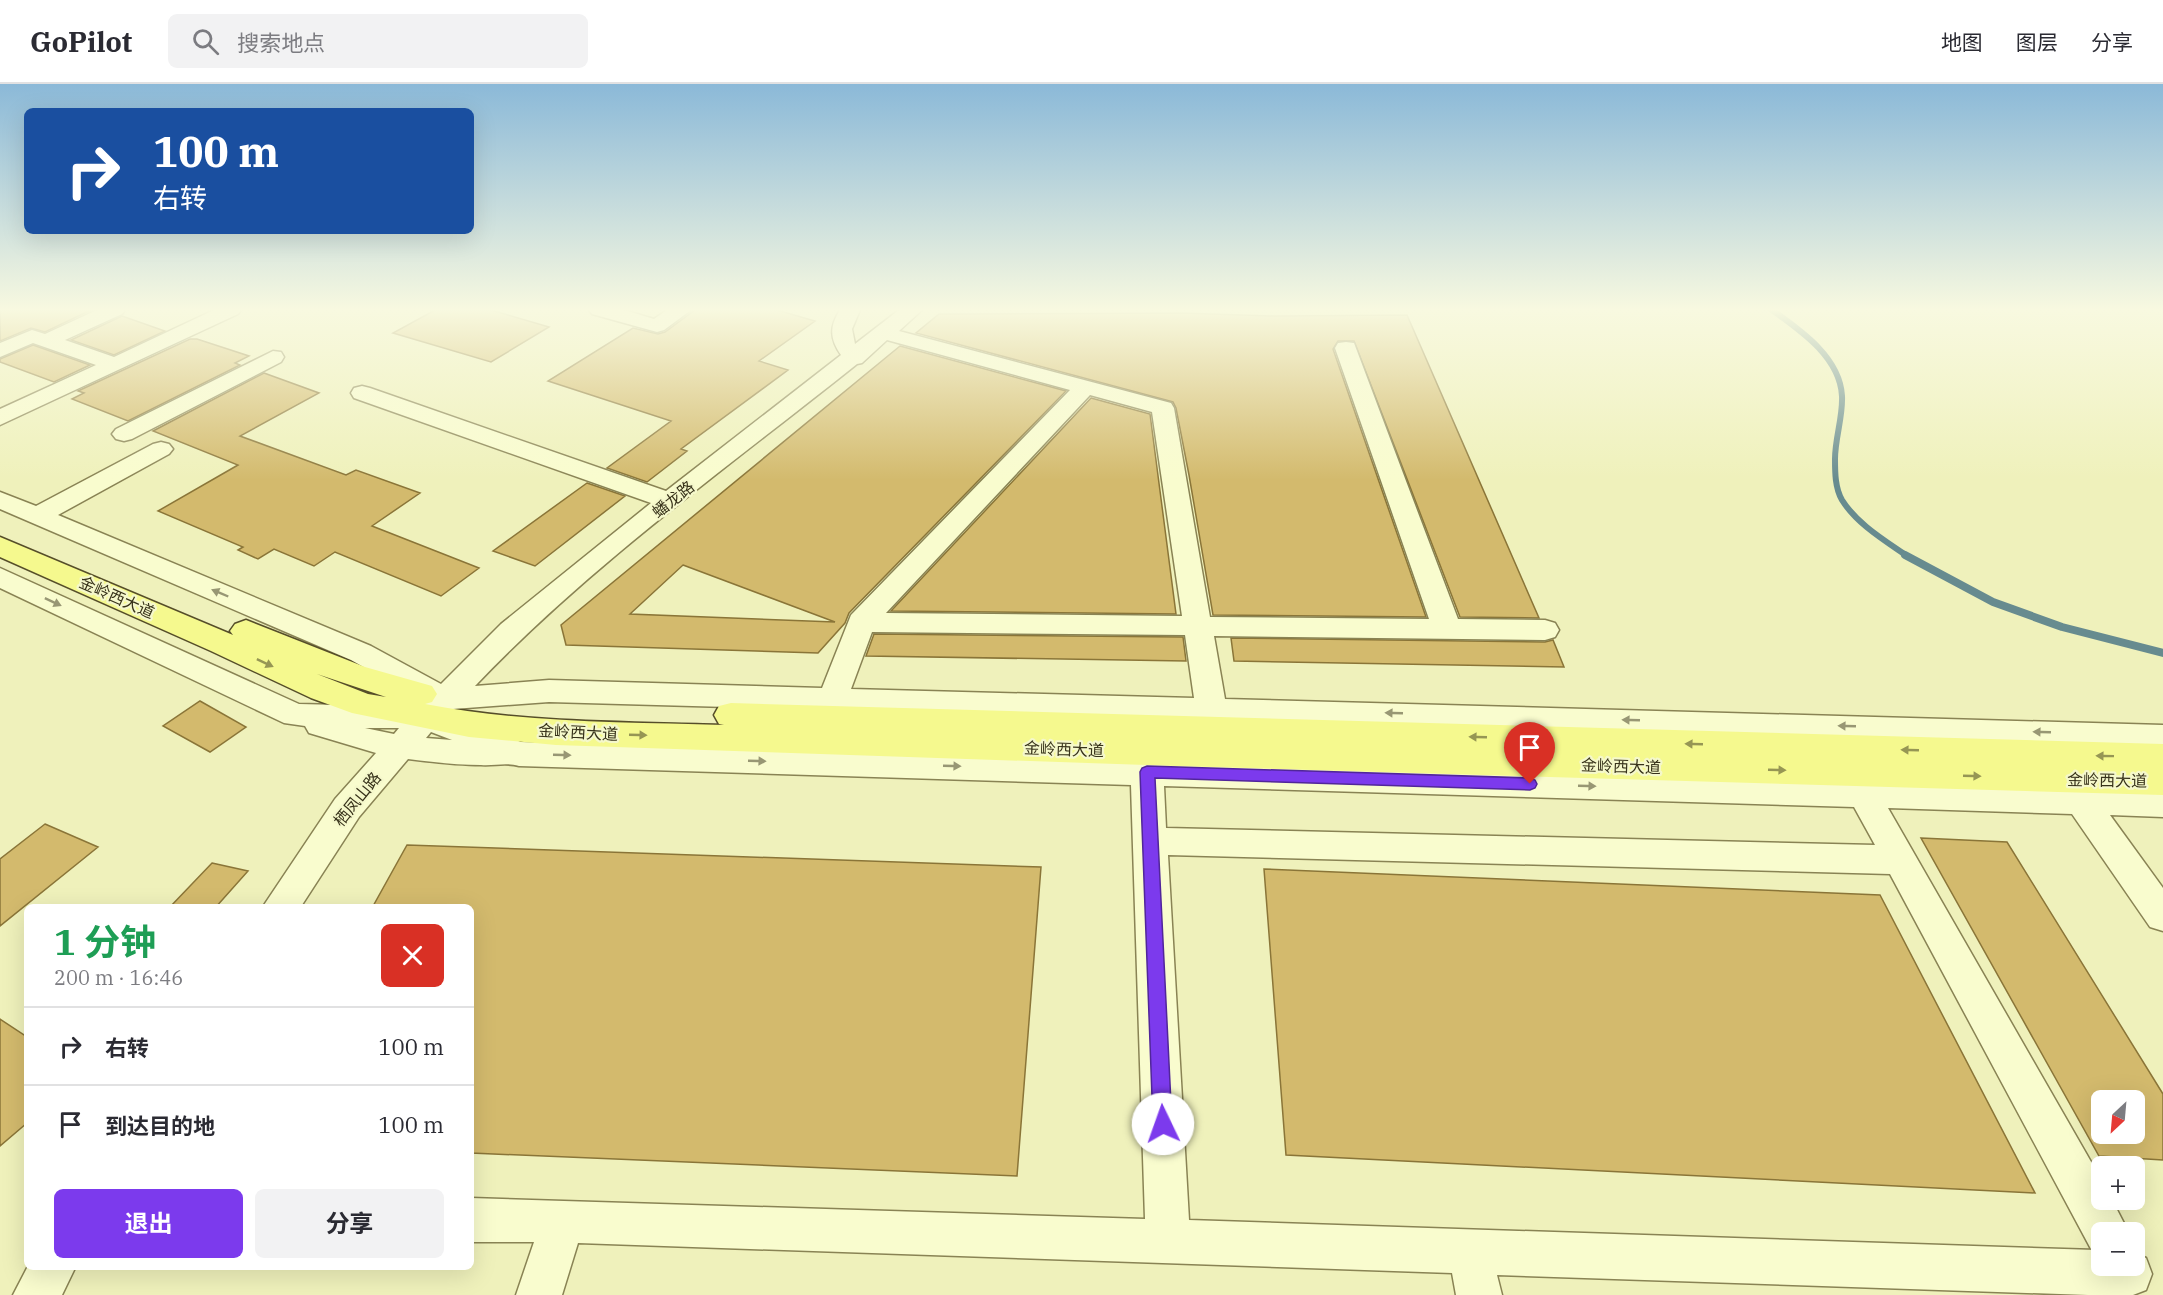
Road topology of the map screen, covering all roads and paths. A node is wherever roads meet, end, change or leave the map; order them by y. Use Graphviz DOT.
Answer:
graph roads {
  1 [pos="110,367"];
  2 [pos="255,367"];
  3 [pos="842,367"];
  4 [pos="1009,367"];
  5 [pos="1353,367"];
  6 [pos="1085,387"];
  7 [pos="362,393"];
  8 [pos="0,418"];
  9 [pos="0,500"];
  10 [pos="670,501"];
  11 [pos="37,516"];
  12 [pos="0,524"];
  13 [pos="0,546"];
  14 [pos="0,577"];
  15 [pos="861,622"];
  16 [pos="1198,627"];
  17 [pos="1447,629"];
  18 [pos="1545,630"];
  19 [pos="833,698"];
  20 [pos="444,699"];
  21 [pos="1211,708"];
  22 [pos="295,715"];
  23 [pos="2163,736"];
  24 [pos="401,746"];
  25 [pos="519,754"];
  26 [pos="2163,757"];
  27 [pos="1147,772"];
  28 [pos="2163,781"];
  29 [pos="1864,795"];
  30 [pos="2082,802"];
  31 [pos="2163,804"];
  32 [pos="1150,841"];
  33 [pos="1900,860"];
  34 [pos="283,904"];
  35 [pos="2163,916"];
  36 [pos="474,1220"];
  37 [pos="563,1221"];
  38 [pos="2101,1222"];
  39 [pos="1168,1241"];
  40 [pos="1470,1251"];
  41 [pos="52,1270"];
  42 [pos="2132,1278"];
  43 [pos="36,1295"];
  44 [pos="539,1295"];
  45 [pos="1479,1295"];
  1 -- 8 [label="street"];
  2 -- 11 [label="street"];
  3 -- 10 [label="street, 蟠龙路"];
  4 -- 6 [label="street"];
  5 -- 17 [label="street"];
  6 -- 15 [label="street"];
  6 -- 16 [label="street"];
  7 -- 10 [label="street"];
  9 -- 11 [label="street"];
  10 -- 20 [label="street, 蟠龙路"];
  20 -- 11 [label="street, one-way"];
  12 -- 20 [label="main road, 金岭西大道"];
  13 -- 20 [label="main road, 金岭西大道, one-way"];
  14 -- 22 [label="street, one-way"];
  15 -- 16 [label="street"];
  15 -- 19 [label="street"];
  16 -- 17 [label="street"];
  16 -- 21 [label="street"];
  17 -- 18 [label="street"];
  19 -- 20 [label="street"];
  19 -- 21 [label="street"];
  20 -- 22 [label="street"];
  20 -- 24 [label="street, 栖凤山路"];
  20 -- 25 [label="street"];
  26 -- 20 [label="main road, 金岭西大道, one-way"];
  20 -- 28 [label="main road, 金岭西大道, one-way"];
  23 -- 21 [label="street, one-way"];
  22 -- 24 [label="street"];
  24 -- 25 [label="street"];
  24 -- 34 [label="street, 栖凤山路"];
  25 -- 27 [label="street, one-way"];
  27 -- 29 [label="street, one-way"];
  27 -- 32 [label="street"];
  29 -- 30 [label="street"];
  29 -- 33 [label="street"];
  30 -- 31 [label="street"];
  30 -- 35 [label="street"];
  32 -- 33 [label="street"];
  32 -- 39 [label="street"];
  33 -- 38 [label="street"];
  36 -- 37 [label="street"];
  37 -- 39 [label="street"];
  37 -- 44 [label="street"];
  39 -- 40 [label="street"];
  40 -- 42 [label="street"];
  40 -- 45 [label="street"];
  41 -- 43 [label="street"];
}
